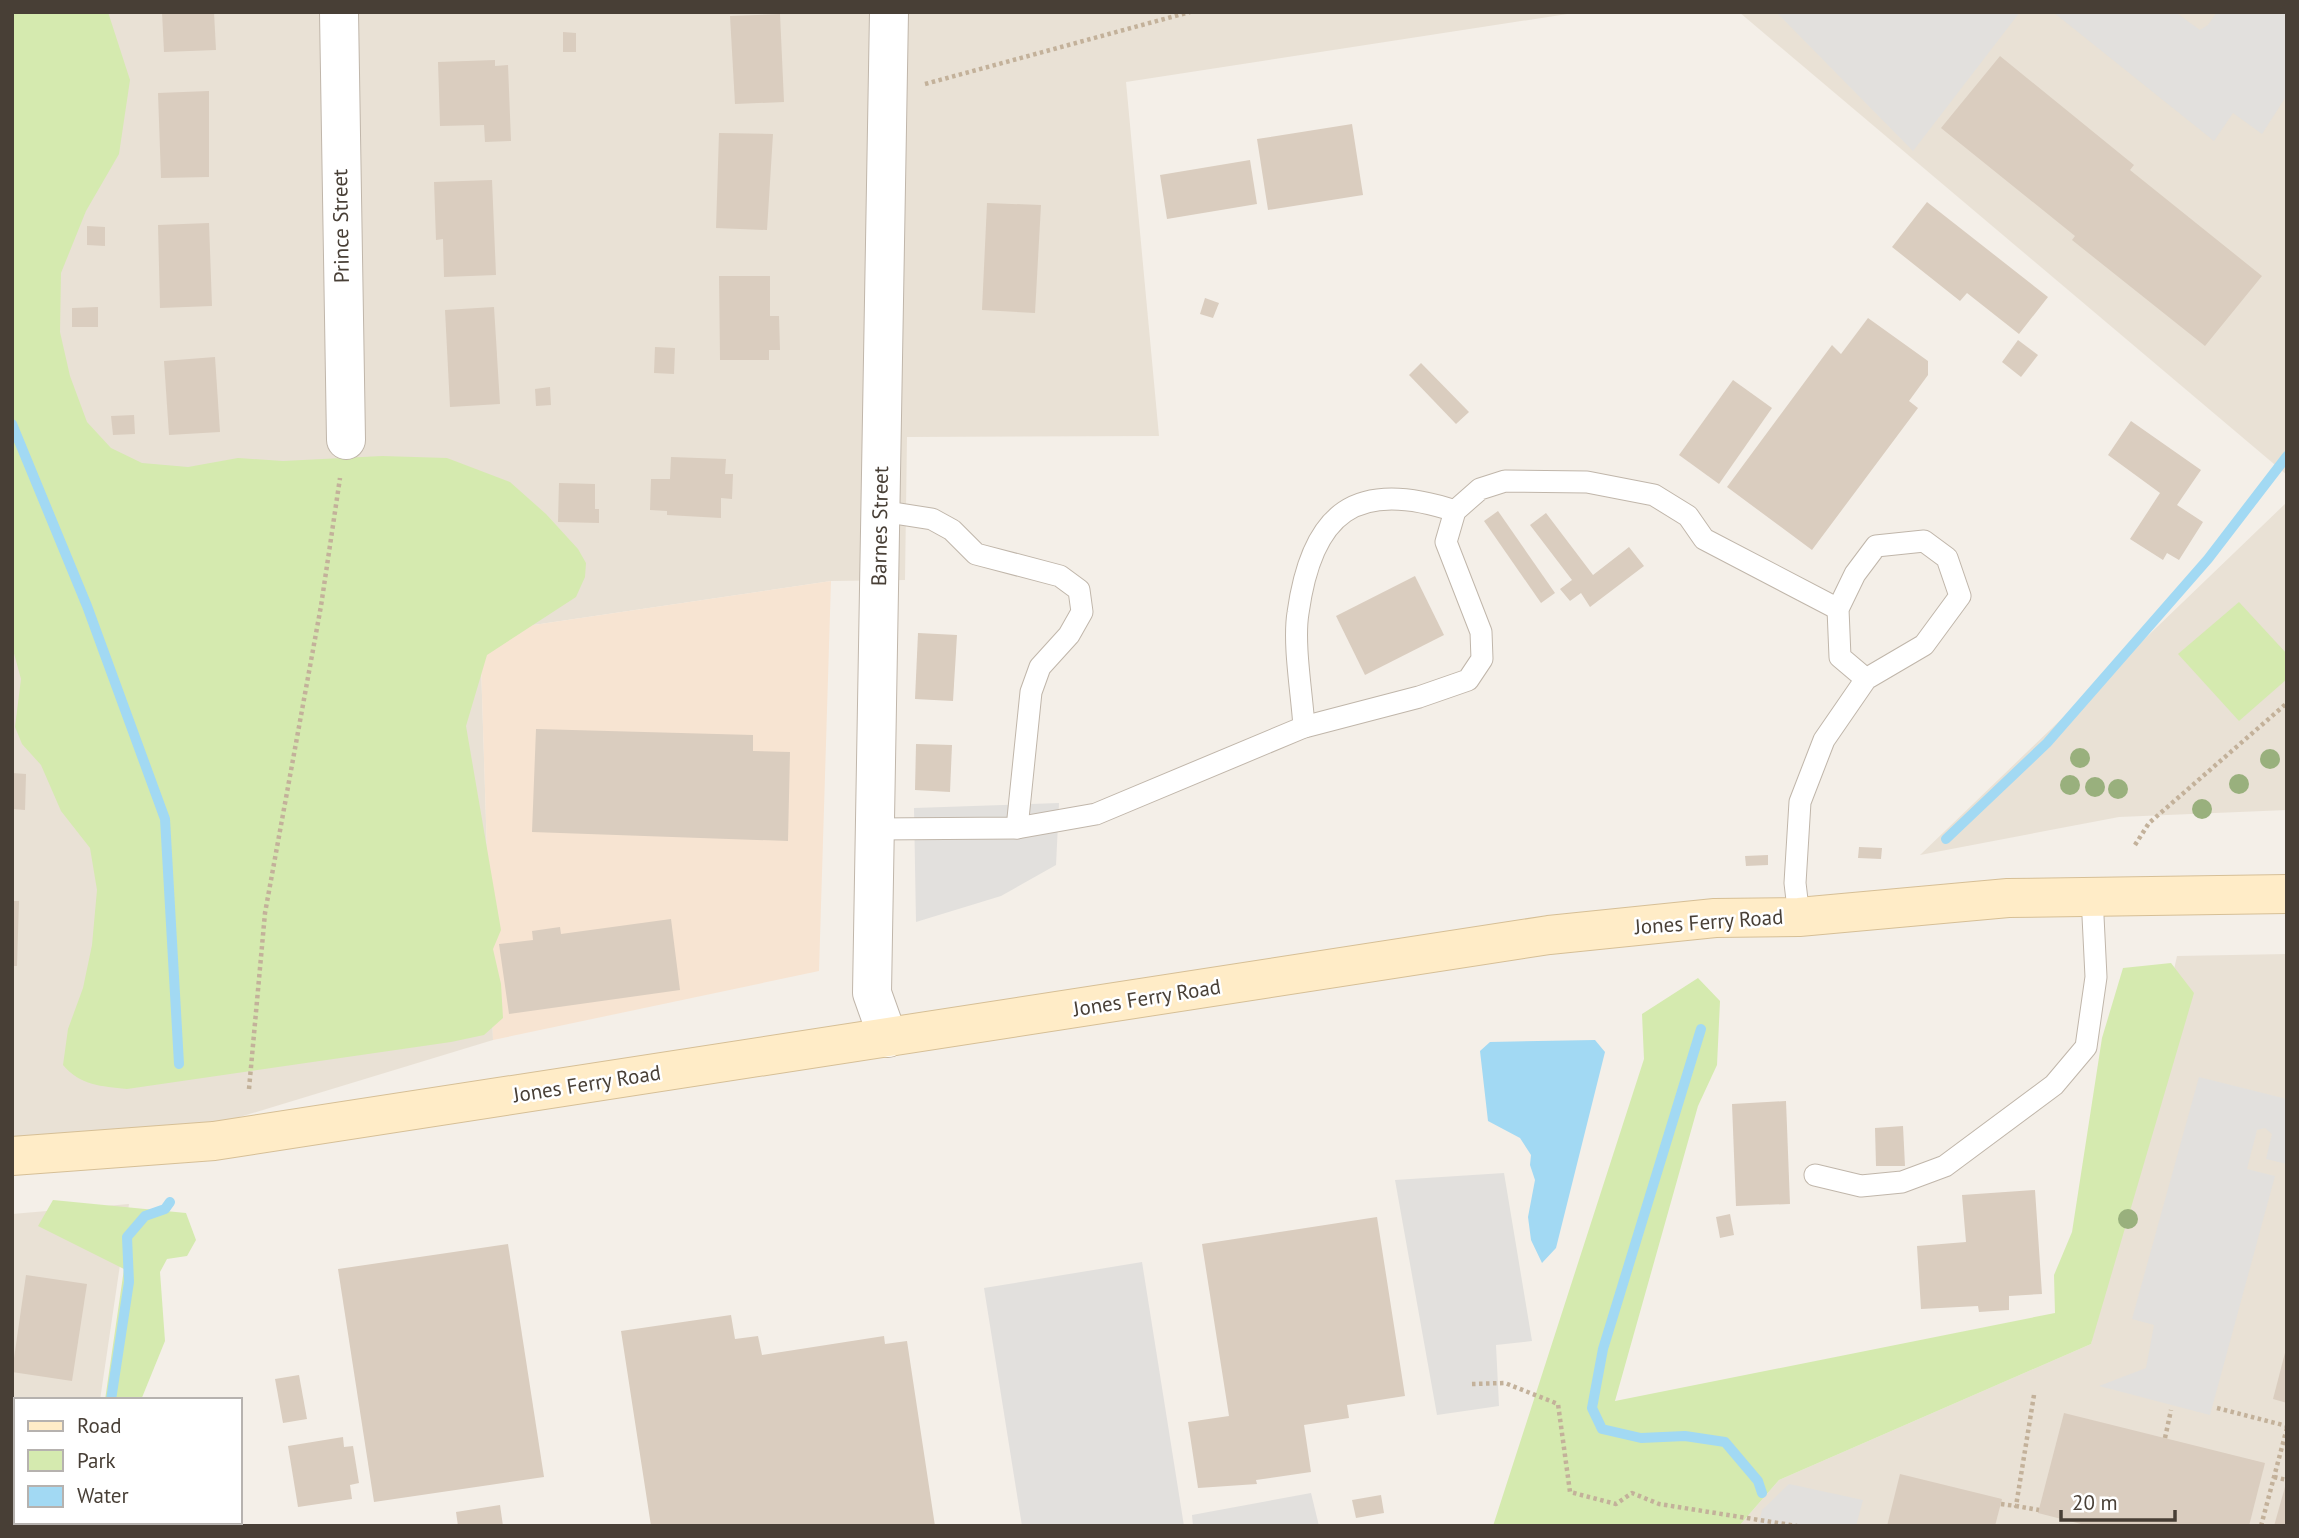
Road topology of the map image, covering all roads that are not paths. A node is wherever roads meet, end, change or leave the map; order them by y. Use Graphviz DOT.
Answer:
graph roads {
  1 [pos="339,12"];
  2 [pos="888,12"];
  3 [pos="346,440"];
  4 [pos="881,510"];
  5 [pos="1455,511"];
  6 [pos="1838,608"];
  7 [pos="1866,679"];
  8 [pos="1304,727"];
  9 [pos="1017,828"];
  10 [pos="875,829"];
  11 [pos="2287,894"];
  12 [pos="2092,896"];
  13 [pos="1799,917"];
  14 [pos="888,1038"];
  15 [pos="12,1156"];
  16 [pos="1815,1175"];
  1 -- 3 [label="street, Prince Street"];
  2 -- 4 [label="street, Barnes Street"];
  4 -- 9 [label="lane"];
  4 -- 10 [label="street, Barnes Street"];
  5 -- 6 [label="lane"];
  5 -- 8 [label="lane"];
  5 -- 8 [label="lane"];
  6 -- 7 [label="lane"];
  6 -- 7 [label="lane"];
  7 -- 13 [label="lane"];
  8 -- 9 [label="lane"];
  9 -- 10 [label="lane"];
  10 -- 14 [label="street, Barnes Street"];
  11 -- 12 [label="main road, Jones Ferry Road"];
  12 -- 13 [label="main road, Jones Ferry Road"];
  12 -- 16 [label="lane"];
  13 -- 14 [label="main road, Jones Ferry Road"];
  14 -- 15 [label="main road, Jones Ferry Road"];
}
